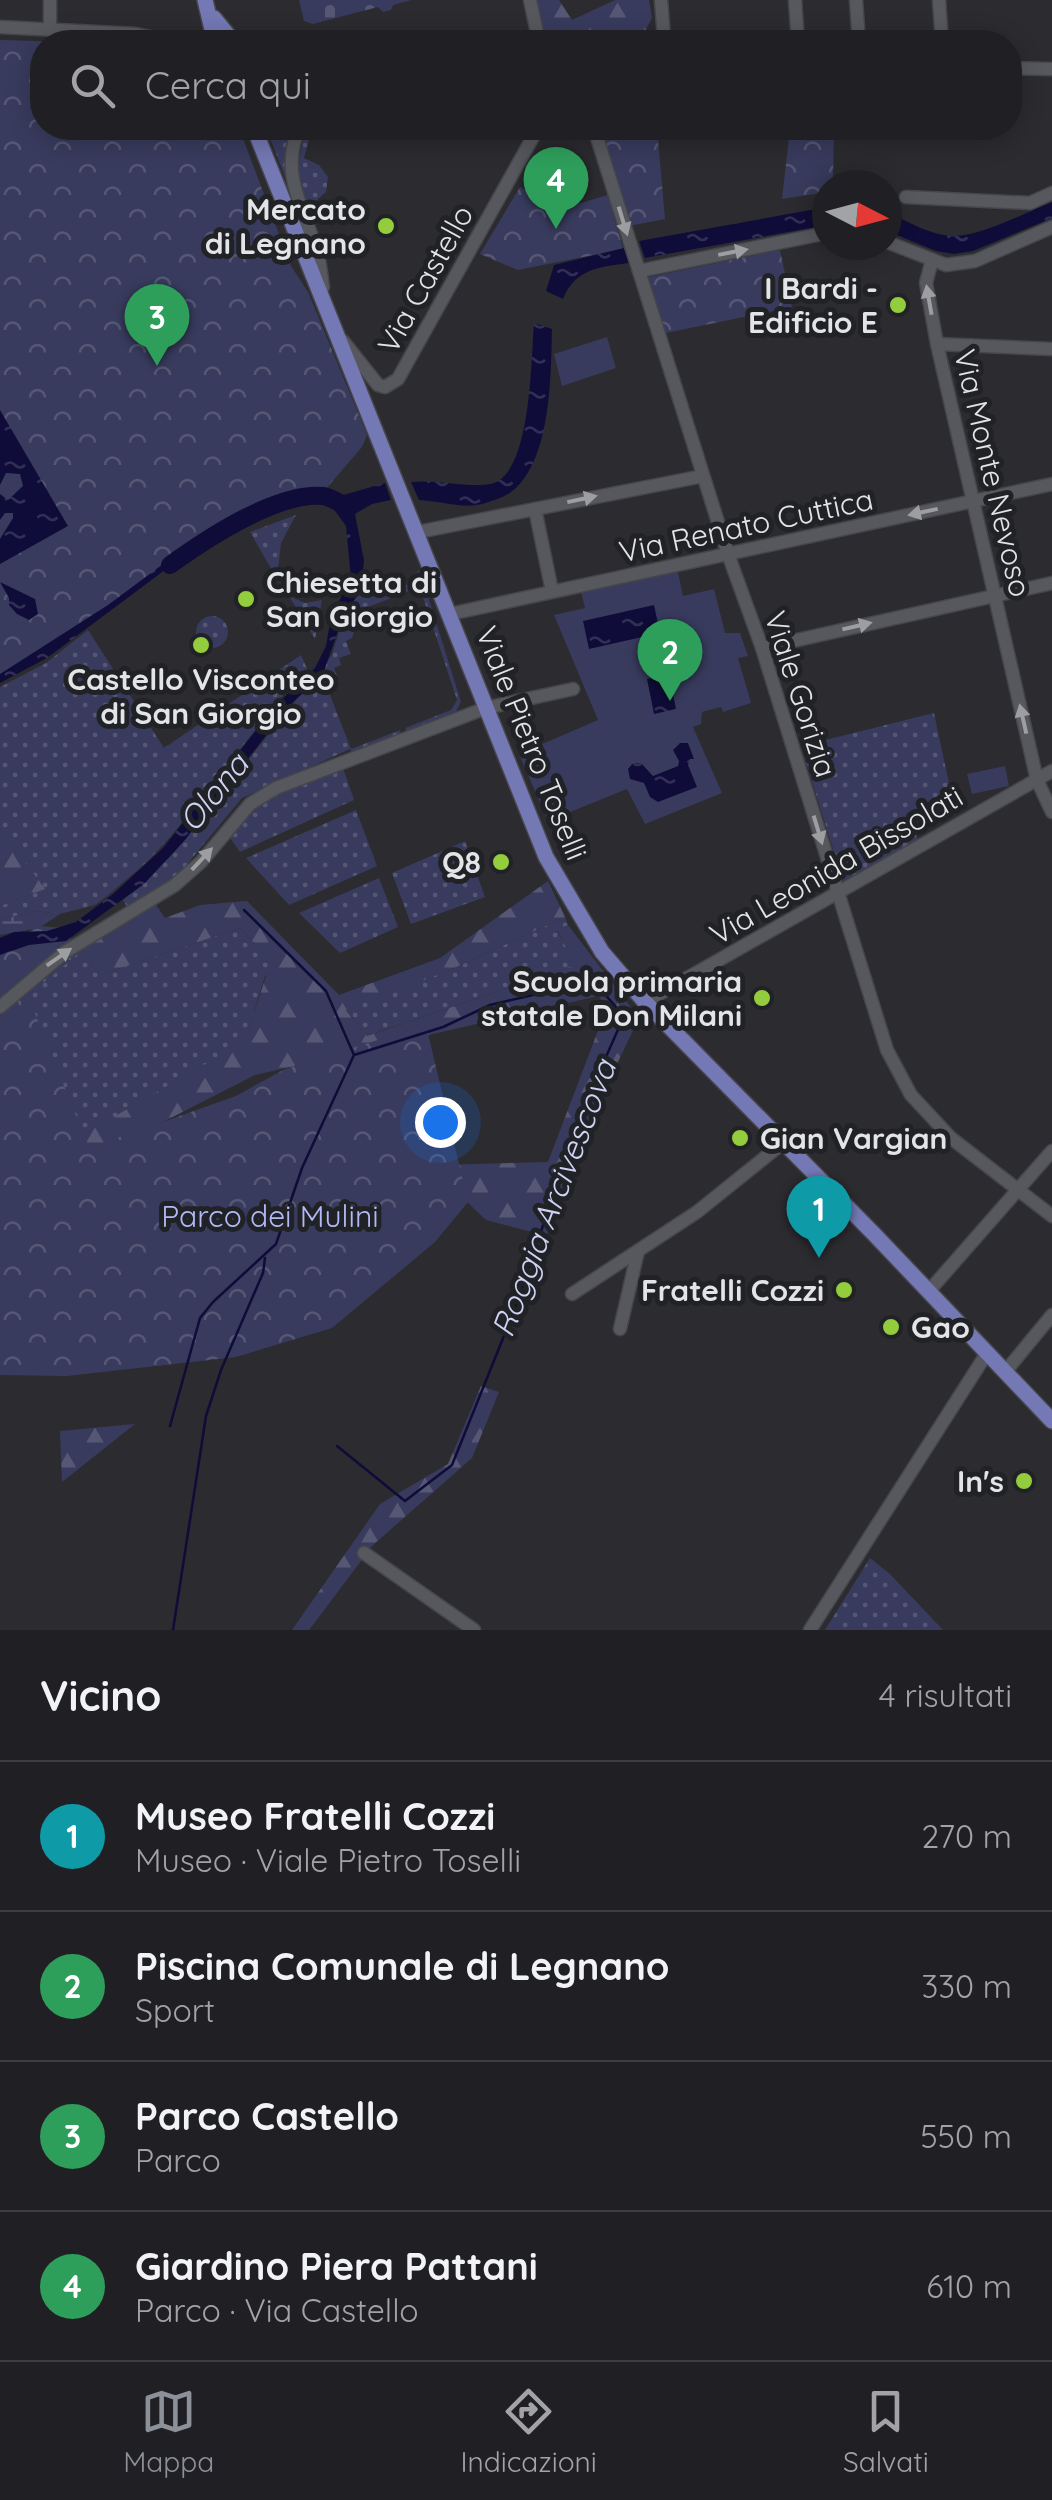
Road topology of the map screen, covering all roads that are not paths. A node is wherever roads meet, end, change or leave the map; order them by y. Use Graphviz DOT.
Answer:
graph roads {
  1 [pos="50,0"];
  2 [pos="530,0"];
  3 [pos="661,0"];
  4 [pos="795,0"];
  5 [pos="856,0"];
  6 [pos="939,0"];
  7 [pos="206,3"];
  8 [pos="0,27"];
  9 [pos="50,30"];
  10 [pos="221,30"];
  11 [pos="536,30"];
  12 [pos="664,30"];
  13 [pos="797,30"];
  14 [pos="857,30"];
  15 [pos="941,30"];
  16 [pos="1022,68"];
  17 [pos="1052,69"];
  18 [pos="259,140"];
  19 [pos="295,140"];
  20 [pos="531,140"];
  21 [pos="598,140"];
  22 [pos="1052,193"];
  23 [pos="906,197"];
  24 [pos="1052,227"];
  25 [pos="812,236"];
  26 [pos="902,248"];
  27 [pos="932,260"];
  28 [pos="639,271"];
  29 [pos="325,304"];
  30 [pos="339,336"];
  31 [pos="938,344"];
  32 [pos="1052,349"];
  33 [pos="703,476"];
  34 [pos="1052,484"];
  35 [pos="973,501"];
  36 [pos="536,509"];
  37 [pos="418,532"];
  38 [pos="728,554"];
  39 [pos="1052,583"];
  40 [pos="552,591"];
  41 [pos="995,594"];
  42 [pos="450,614"];
  43 [pos="762,648"];
  44 [pos="573,689"];
  45 [pos="486,708"];
  46 [pos="1052,771"];
  47 [pos="1037,780"];
  48 [pos="1052,812"];
  49 [pos="838,894"];
  50 [pos="645,1002"];
  51 [pos="0,1007"];
  52 [pos="784,1142"];
  53 [pos="1052,1151"];
  54 [pos="1018,1190"];
  55 [pos="1052,1216"];
  56 [pos="638,1251"];
  57 [pos="929,1291"];
  58 [pos="572,1294"];
  59 [pos="1052,1315"];
  60 [pos="620,1329"];
  61 [pos="987,1353"];
  62 [pos="1004,1372"];
  63 [pos="1052,1421"];
  64 [pos="364,1553"];
  65 [pos="474,1630"];
  66 [pos="810,1630"];
  1 -- 9 [label="street"];
  2 -- 11 [label="street"];
  3 -- 12 [label="street"];
  4 -- 13 [label="street"];
  5 -- 14 [label="street"];
  6 -- 15 [label="street"];
  7 -- 10 [label="main road"];
  8 -- 9 [label="street"];
  16 -- 17 [label="street"];
  18 -- 29 [label="main road, Viale Pietro Toselli"];
  19 -- 29 [label="street, Viale Pietro Toselli"];
  20 -- 30 [label="street, Via Castello"];
  21 -- 28 [label="street, Viale Gorizia, one-way"];
  22 -- 23 [label="street"];
  24 -- 27 [label="street"];
  28 -- 25 [label="street, one-way"];
  26 -- 27 [label="street"];
  31 -- 27 [label="street, Via Monte Nevoso, one-way"];
  28 -- 33 [label="street, Viale Gorizia"];
  29 -- 30 [label="main road, Viale Pietro Toselli"];
  30 -- 37 [label="main road, Viale Pietro Toselli"];
  31 -- 32 [label="street"];
  31 -- 35 [label="street, Via Monte Nevoso"];
  36 -- 33 [label="street, one-way"];
  33 -- 38 [label="street, Viale Gorizia"];
  34 -- 35 [label="street, Via Renato Cuttica"];
  35 -- 38 [label="street, Via Renato Cuttica, one-way"];
  35 -- 41 [label="street, Via Monte Nevoso"];
  36 -- 37 [label="street"];
  36 -- 40 [label="street"];
  37 -- 42 [label="main road, Viale Pietro Toselli"];
  38 -- 40 [label="street, Via Renato Cuttica"];
  38 -- 43 [label="street, Viale Gorizia"];
  39 -- 41 [label="street"];
  40 -- 42 [label="street, Via Renato Cuttica"];
  43 -- 41 [label="street, one-way"];
  47 -- 41 [label="street, Via Monte Nevoso, one-way"];
  42 -- 45 [label="main road, Viale Pietro Toselli"];
  43 -- 49 [label="street, Viale Gorizia, one-way"];
  44 -- 45 [label="street"];
  45 -- 50 [label="main road, Viale Pietro Toselli"];
  51 -- 45 [label="street, one-way"];
  46 -- 47 [label="street, Via Leonida Bissolati"];
  47 -- 48 [label="street, Via Monte Nevoso"];
  47 -- 49 [label="street, Via Leonida Bissolati"];
  49 -- 50 [label="street, Via Leonida Bissolati"];
  49 -- 54 [label="street, Viale Gorizia"];
  50 -- 52 [label="main road, Viale Pietro Toselli"];
  52 -- 56 [label="street"];
  52 -- 57 [label="main road, Viale Pietro Toselli"];
  53 -- 54 [label="street"];
  54 -- 55 [label="street, Viale Gorizia"];
  54 -- 57 [label="street"];
  56 -- 58 [label="street"];
  56 -- 60 [label="street"];
  57 -- 61 [label="main road, Viale Pietro Toselli"];
  59 -- 62 [label="street"];
  61 -- 62 [label="main road, Viale Pietro Toselli"];
  61 -- 66 [label="street"];
  62 -- 63 [label="main road, Viale Pietro Toselli"];
  64 -- 65 [label="street"];
}
